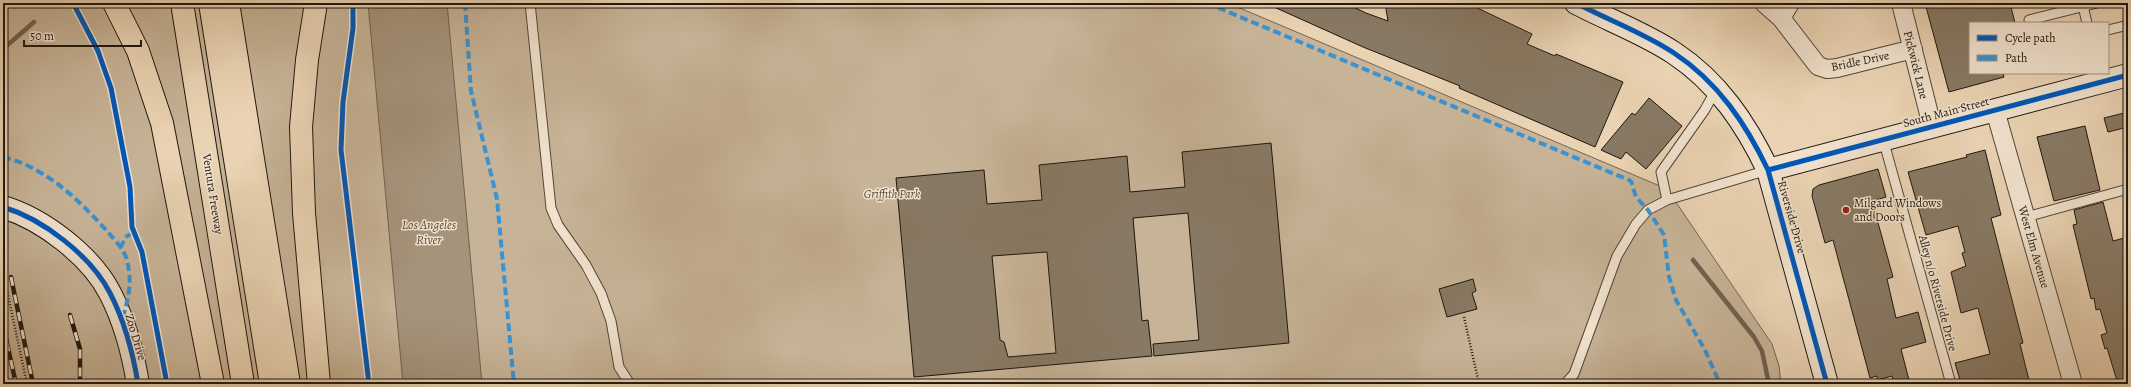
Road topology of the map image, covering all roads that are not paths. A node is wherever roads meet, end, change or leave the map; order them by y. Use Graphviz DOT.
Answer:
graph roads {
  1 [pos="114,3"];
  2 [pos="182,3"];
  3 [pos="210,3"];
  4 [pos="228,3"];
  5 [pos="316,3"];
  6 [pos="530,3"];
  7 [pos="1576,3"];
  8 [pos="1764,3"];
  9 [pos="1901,3"];
  10 [pos="2097,3"];
  11 [pos="2083,6"];
  12 [pos="1786,10"];
  13 [pos="2029,20"];
  14 [pos="2088,22"];
  15 [pos="2128,25"];
  16 [pos="2109,30"];
  17 [pos="1913,49"];
  18 [pos="2128,75"];
  19 [pos="1717,89"];
  20 [pos="1995,110"];
  21 [pos="200,113"];
  22 [pos="1932,126"];
  23 [pos="1883,139"];
  24 [pos="1768,170"];
  25 [pos="2128,189"];
  26 [pos="1667,200"];
  27 [pos="3,207"];
  28 [pos="2026,216"];
  29 [pos="138,384"];
  30 [pos="213,384"];
  31 [pos="244,384"];
  32 [pos="261,384"];
  33 [pos="271,384"];
  34 [pos="289,384"];
  35 [pos="318,384"];
  36 [pos="630,384"];
  37 [pos="1565,384"];
  38 [pos="1827,384"];
  39 [pos="1951,384"];
  40 [pos="2073,384"];
  1 -- 30 [label="highway"];
  2 -- 21 [label="highway, Ventura Freeway"];
  3 -- 33 [label="highway"];
  4 -- 34 [label="highway"];
  5 -- 35 [label="highway"];
  6 -- 36 [label="lane"];
  7 -- 19 [label="main road, Riverside Drive"];
  8 -- 12 [label="street, Bridle Drive"];
  9 -- 17 [label="street, Pickwick Lane"];
  10 -- 11 [label="lane"];
  11 -- 13 [label="lane"];
  11 -- 14 [label="lane"];
  12 -- 17 [label="street, Bridle Drive"];
  15 -- 16 [label="lane"];
  17 -- 22 [label="street, Pickwick Lane"];
  18 -- 20 [label="main road, South Main Street"];
  19 -- 24 [label="main road, Riverside Drive"];
  19 -- 26 [label="lane"];
  20 -- 22 [label="main road, South Main Street"];
  20 -- 28 [label="street, West Elm Avenue"];
  21 -- 31 [label="highway, Ventura Freeway"];
  21 -- 32 [label="highway"];
  22 -- 23 [label="main road, South Main Street"];
  23 -- 24 [label="main road, South Main Street"];
  23 -- 39 [label="lane, Alley n/o Riverside Drive"];
  24 -- 26 [label="lane"];
  24 -- 38 [label="main road, Riverside Drive"];
  25 -- 28 [label="lane"];
  26 -- 37 [label="lane"];
  27 -- 29 [label="main road, Zoo Drive"];
  28 -- 40 [label="street, West Elm Avenue"];
}
